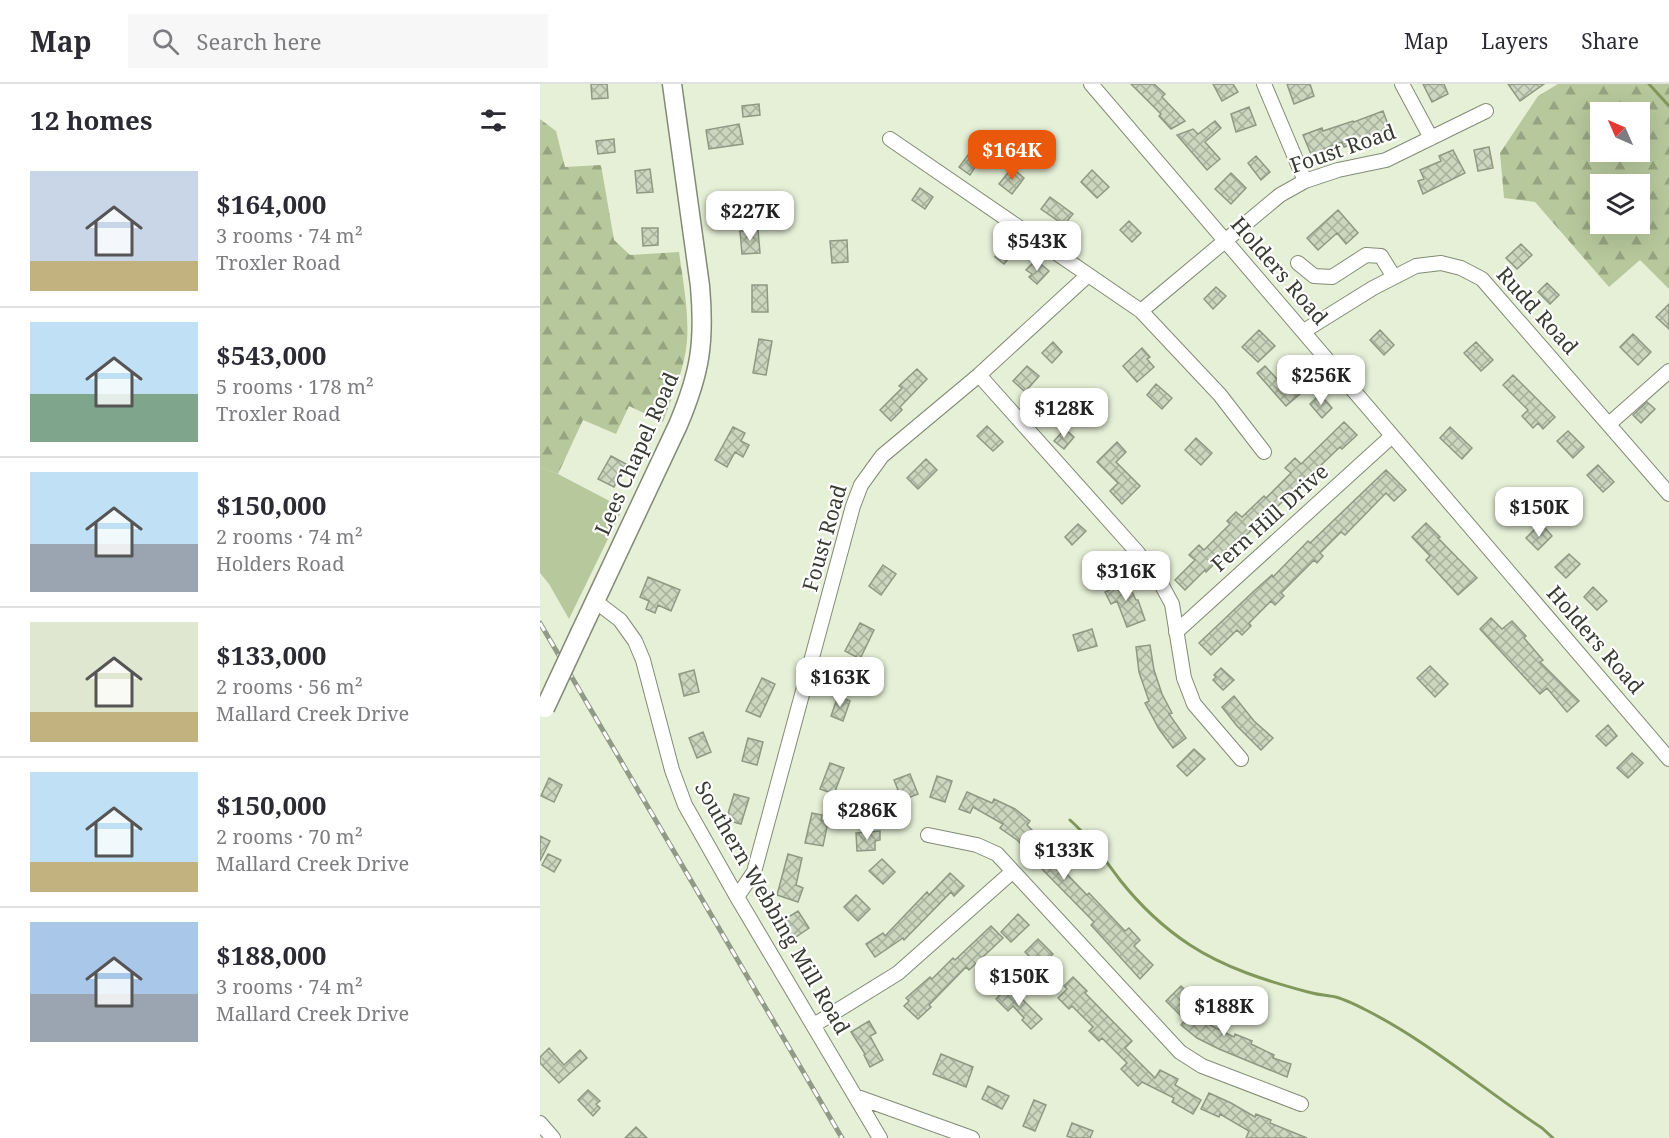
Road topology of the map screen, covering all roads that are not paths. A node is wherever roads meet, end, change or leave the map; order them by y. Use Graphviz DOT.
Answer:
graph roads {
  1 [pos="672,84"];
  2 [pos="1091,84"];
  3 [pos="1264,84"];
  4 [pos="1402,84"];
  5 [pos="1486,111"];
  6 [pos="1431,138"];
  7 [pos="890,139"];
  8 [pos="1305,181"];
  9 [pos="1224,241"];
  10 [pos="1298,263"];
  11 [pos="1088,275"];
  12 [pos="1394,277"];
  13 [pos="1141,311"];
  14 [pos="1304,331"];
  15 [pos="1669,371"];
  16 [pos="979,375"];
  17 [pos="1609,424"];
  18 [pos="1392,436"];
  19 [pos="1264,452"];
  20 [pos="1669,494"];
  21 [pos="595,601"];
  22 [pos="1176,632"];
  23 [pos="543,713"];
  24 [pos="1241,759"];
  25 [pos="1669,759"];
  26 [pos="928,835"];
  27 [pos="1012,872"];
  28 [pos="737,897"];
  29 [pos="814,1025"];
  30 [pos="855,1096"];
  31 [pos="1301,1104"];
  32 [pos="540,1123"];
  33 [pos="553,1138"];
  34 [pos="880,1138"];
  35 [pos="972,1138"];
  1 -- 21 [label="main road, Lees Chapel Road"];
  2 -- 9 [label="street, Holders Road"];
  3 -- 8 [label="street"];
  4 -- 6 [label="street"];
  5 -- 6 [label="street, Foust Road"];
  6 -- 8 [label="street, Foust Road"];
  7 -- 11 [label="street"];
  8 -- 9 [label="street, Foust Road"];
  9 -- 13 [label="street, Foust Road"];
  9 -- 14 [label="street, Holders Road"];
  10 -- 12 [label="street"];
  11 -- 13 [label="street"];
  11 -- 16 [label="street, Foust Road"];
  12 -- 14 [label="street, Rudd Road"];
  12 -- 17 [label="street, Rudd Road"];
  13 -- 19 [label="street"];
  14 -- 18 [label="street, Holders Road"];
  15 -- 17 [label="street"];
  16 -- 22 [label="street"];
  16 -- 28 [label="street, Foust Road"];
  17 -- 20 [label="street, Rudd Road"];
  18 -- 22 [label="street, Fern Hill Drive"];
  18 -- 25 [label="street, Holders Road"];
  21 -- 23 [label="main road, Lees Chapel Road, bridge"];
  21 -- 28 [label="street, Southern Webbing Mill Road"];
  22 -- 24 [label="street"];
  26 -- 27 [label="street"];
  27 -- 29 [label="street"];
  27 -- 31 [label="street"];
  28 -- 29 [label="street, Southern Webbing Mill Road"];
  29 -- 30 [label="street, Southern Webbing Mill Road"];
  30 -- 34 [label="street, Southern Webbing Mill Road"];
  30 -- 35 [label="street"];
  32 -- 33 [label="street"];
}
